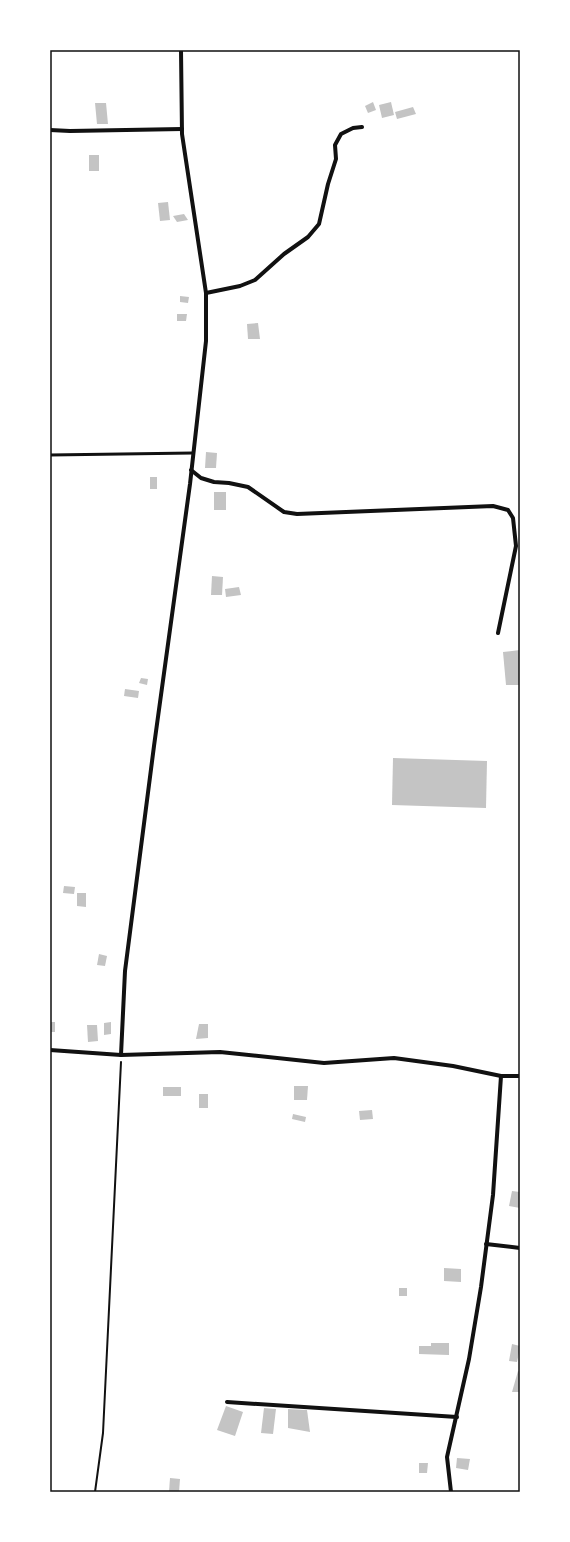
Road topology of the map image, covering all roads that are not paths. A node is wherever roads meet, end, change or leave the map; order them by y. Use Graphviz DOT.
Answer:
graph roads {
  1 [pos="181,50"];
  2 [pos="362,127"];
  3 [pos="182,129"];
  4 [pos="50,130"];
  5 [pos="206,293"];
  6 [pos="193,453"];
  7 [pos="50,456"];
  8 [pos="191,470"];
  9 [pos="498,633"];
  10 [pos="50,1050"];
  11 [pos="121,1054"];
  12 [pos="501,1076"];
  13 [pos="520,1076"];
  14 [pos="486,1244"];
  15 [pos="520,1248"];
  16 [pos="227,1402"];
  17 [pos="457,1417"];
  18 [pos="452,1492"];
  1 -- 3 [label="street"];
  2 -- 5 [label="street"];
  3 -- 4 [label="street"];
  3 -- 5 [label="street"];
  5 -- 6 [label="street"];
  6 -- 7 [label="lane"];
  6 -- 8 [label="street"];
  8 -- 9 [label="street"];
  8 -- 11 [label="street"];
  10 -- 11 [label="street"];
  11 -- 12 [label="street"];
  12 -- 13 [label="street"];
  12 -- 14 [label="street"];
  14 -- 15 [label="street"];
  14 -- 17 [label="street"];
  16 -- 17 [label="street"];
  17 -- 18 [label="street"];
}
